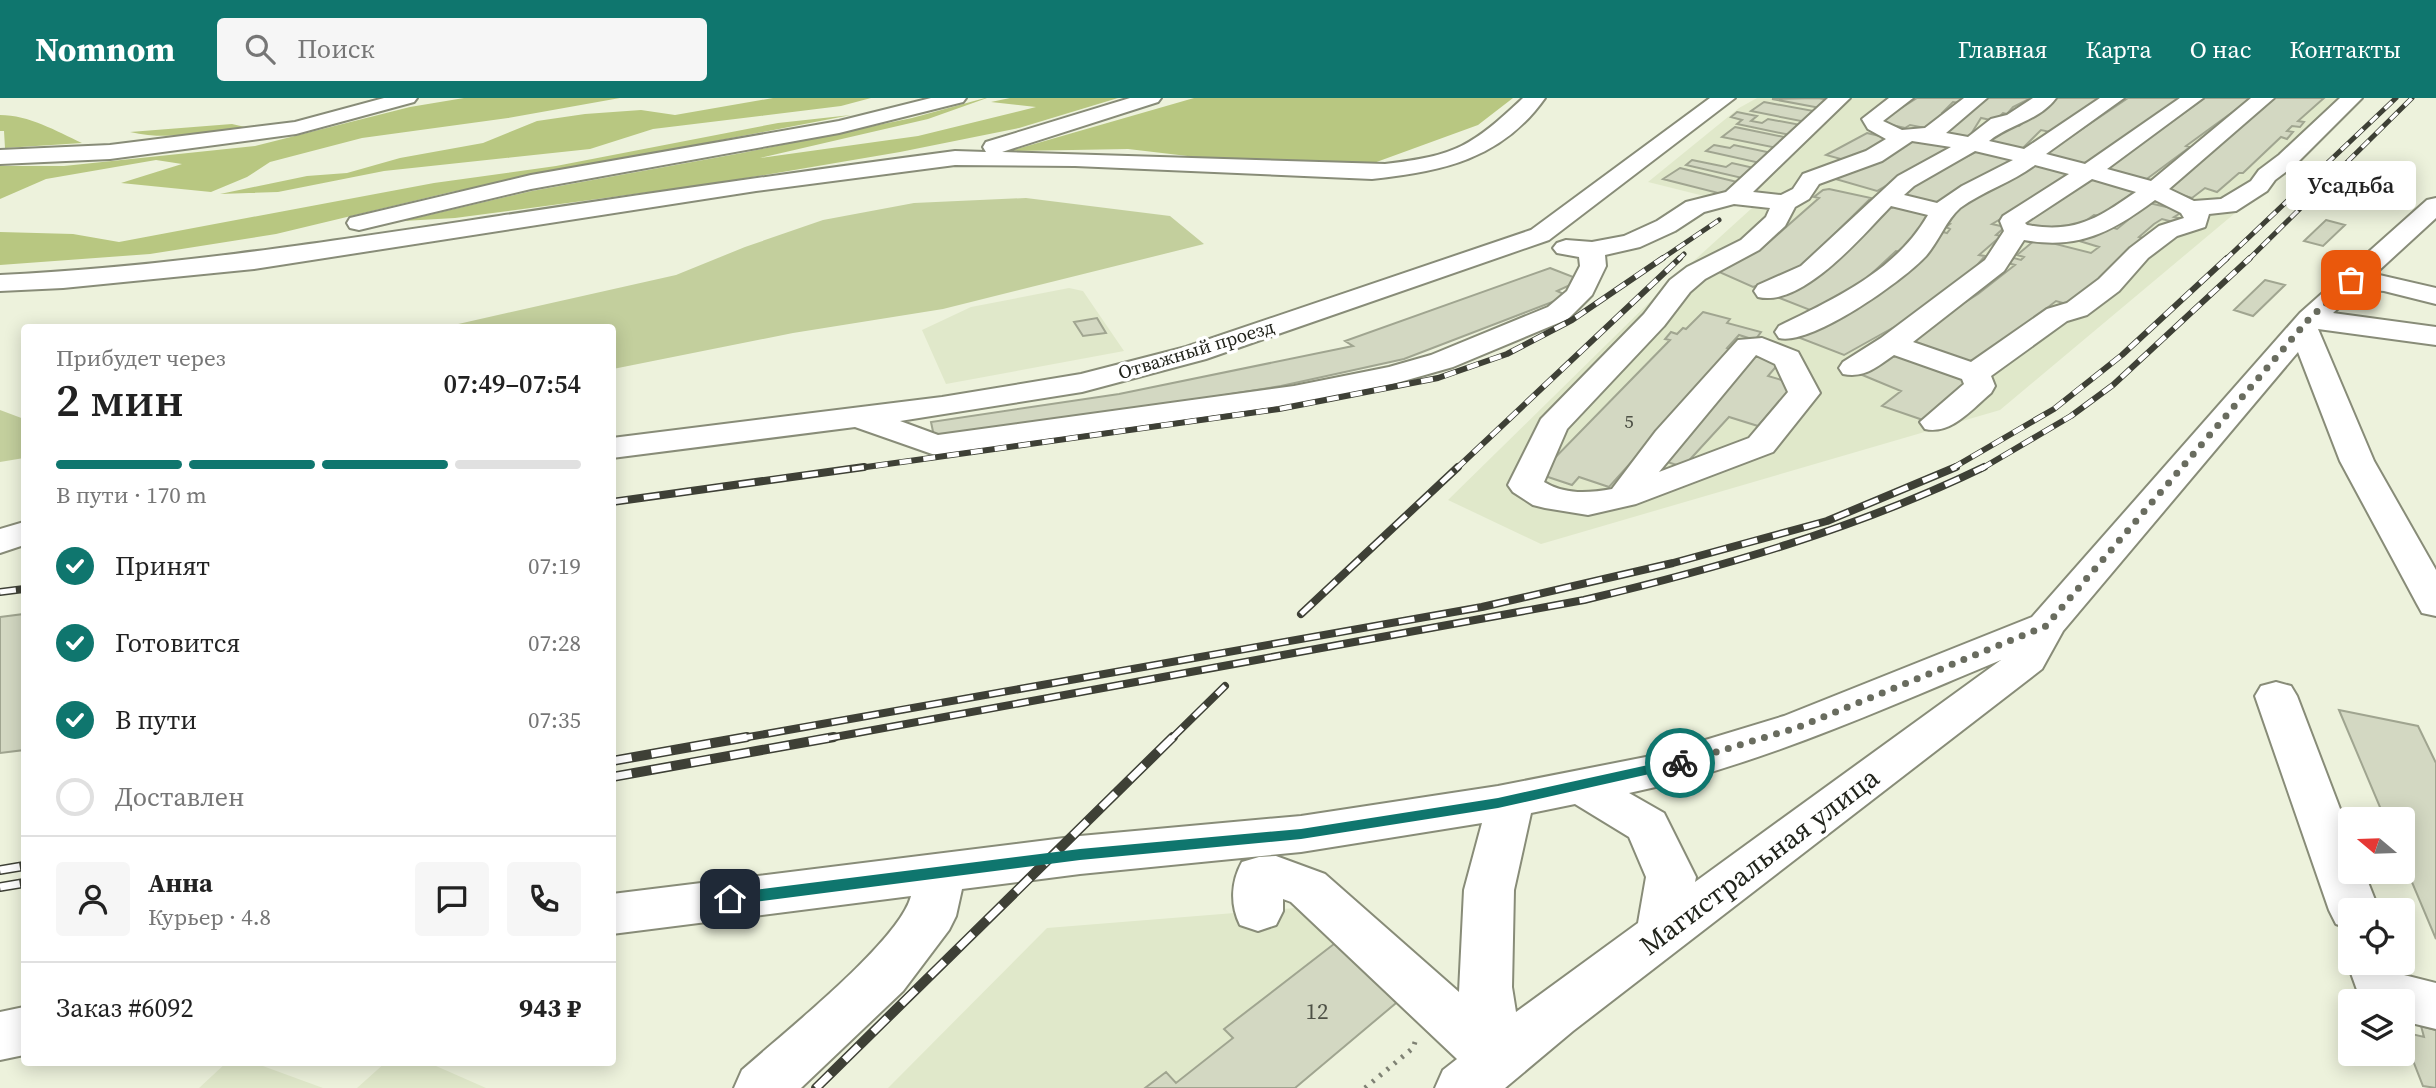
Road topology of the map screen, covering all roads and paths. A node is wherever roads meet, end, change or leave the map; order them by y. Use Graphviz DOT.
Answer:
graph roads {
  1 [pos="405,98"];
  2 [pos="956,98"];
  3 [pos="1151,98"];
  4 [pos="1535,98"];
  5 [pos="1725,98"];
  6 [pos="1840,98"];
  7 [pos="1903,98"];
  8 [pos="1977,98"];
  9 [pos="2046,98"];
  10 [pos="2114,98"];
  11 [pos="2193,98"];
  12 [pos="2264,98"];
  13 [pos="2352,98"];
  14 [pos="1930,135"];
  15 [pos="1902,138"];
  16 [pos="1972,144"];
  17 [pos="0,157"];
  18 [pos="2027,157"];
  19 [pos="955,158"];
  20 [pos="2088,172"];
  21 [pos="2151,189"];
  22 [pos="1734,197"];
  23 [pos="1886,198"];
  24 [pos="1785,203"];
  25 [pos="2436,205"];
  26 [pos="2190,208"];
  27 [pos="1943,212"];
  28 [pos="2017,231"];
  29 [pos="1515,244"];
  30 [pos="1592,250"];
  31 [pos="254,261"];
  32 [pos="2351,280"];
  33 [pos="0,282"];
  34 [pos="1768,291"];
  35 [pos="2436,296"];
  36 [pos="2306,323"];
  37 [pos="1790,332"];
  38 [pos="2436,336"];
  39 [pos="1891,344"];
  40 [pos="1854,368"];
  41 [pos="1975,373"];
  42 [pos="859,417"];
  43 [pos="1936,422"];
  44 [pos="616,447"];
  45 [pos="1624,497"];
  46 [pos="21,534"];
  47 [pos="0,541"];
  48 [pos="2436,604"];
  49 [pos="2046,626"];
  50 [pos="2276,696"];
  51 [pos="1581,786"];
  52 [pos="1511,801"];
  53 [pos="941,872"];
  54 [pos="1258,875"];
  55 [pos="2350,898"];
  56 [pos="616,913"];
  57 [pos="1661,934"];
  58 [pos="2378,975"];
  59 [pos="1422,992"];
  60 [pos="2436,1006"];
  61 [pos="21,1032"];
  62 [pos="0,1036"];
  63 [pos="1480,1074"];
  64 [pos="762,1088"];
  65 [pos="1365,1088"];
  1 -- 17 [label="street"];
  2 -- 31 [label="street"];
  3 -- 19 [label="street"];
  4 -- 19 [label="street"];
  5 -- 29 [label="street, Отважный проезд"];
  6 -- 22 [label="street"];
  7 -- 15 [label="street"];
  8 -- 14 [label="street"];
  9 -- 16 [label="street"];
  10 -- 18 [label="street"];
  11 -- 20 [label="street"];
  12 -- 21 [label="street"];
  13 -- 26 [label="street"];
  14 -- 15 [label="street"];
  14 -- 16 [label="street"];
  15 -- 24 [label="street"];
  16 -- 18 [label="street"];
  16 -- 23 [label="street"];
  18 -- 20 [label="street"];
  18 -- 27 [label="street"];
  19 -- 31 [label="street"];
  20 -- 21 [label="street"];
  20 -- 28 [label="street"];
  21 -- 26 [label="street"];
  21 -- 28 [label="street"];
  22 -- 24 [label="street"];
  22 -- 30 [label="street"];
  23 -- 27 [label="street"];
  23 -- 34 [label="street"];
  24 -- 45 [label="street"];
  25 -- 32 [label="street"];
  26 -- 41 [label="street"];
  27 -- 37 [label="street"];
  28 -- 39 [label="street"];
  29 -- 30 [label="street"];
  29 -- 42 [label="street, Отважный проезд"];
  30 -- 42 [label="street"];
  31 -- 33 [label="street"];
  32 -- 35 [label="street"];
  32 -- 36 [label="street"];
  36 -- 38 [label="street"];
  36 -- 48 [label="street"];
  36 -- 49 [label="street"];
  39 -- 40 [label="street"];
  39 -- 41 [label="street"];
  41 -- 43 [label="street"];
  42 -- 44 [label="street, Отважный проезд"];
  45 -- 45 [label="street"];
  46 -- 47 [label="street"];
  49 -- 51 [label="street"];
  49 -- 57 [label="street, Магистральная улица"];
  50 -- 55 [label="street"];
  51 -- 52 [label="street"];
  51 -- 57 [label="street"];
  52 -- 54 [label="street"];
  52 -- 63 [label="street"];
  53 -- 54 [label="street"];
  53 -- 56 [label="street"];
  53 -- 64 [label="street"];
  54 -- 59 [label="street"];
  57 -- 63 [label="street, Магистральная улица"];
  58 -- 60 [label="street"];
  59 -- 63 [label="street"];
  59 -- 65 [label="path"];
  61 -- 62 [label="street"];
}
